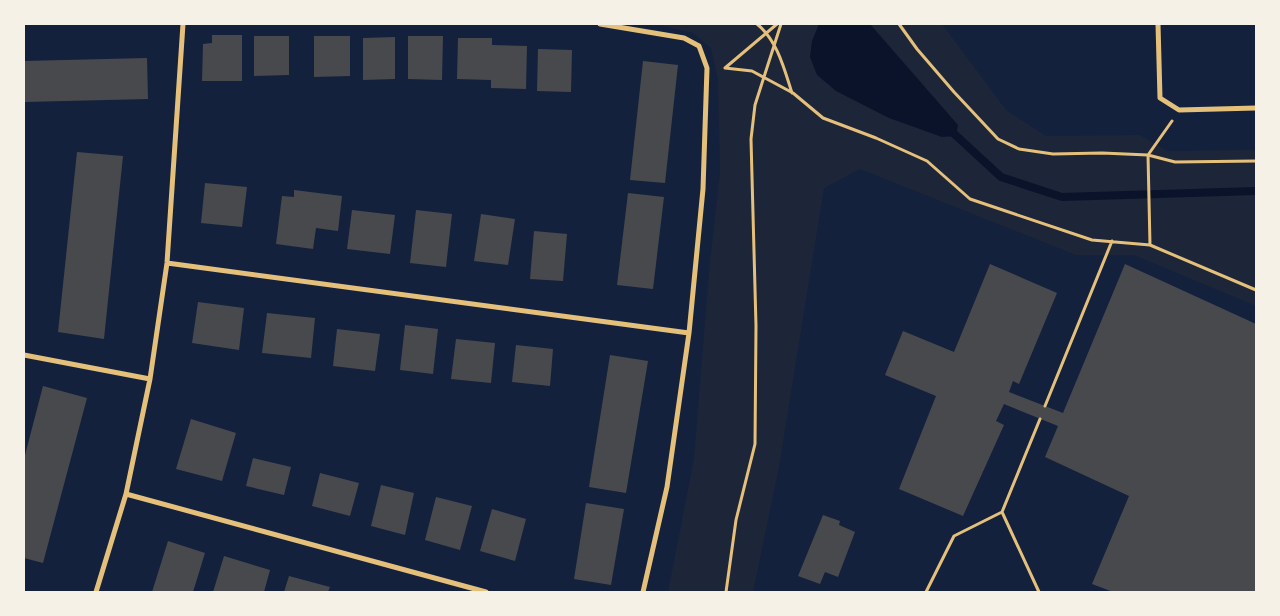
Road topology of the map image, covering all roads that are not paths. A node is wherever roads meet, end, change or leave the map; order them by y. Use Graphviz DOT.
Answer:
graph roads {
  1 [pos="183,24"];
  2 [pos="600,24"];
  3 [pos="1158,24"];
  4 [pos="1256,108"];
  5 [pos="167,263"];
  6 [pos="688,333"];
  7 [pos="24,355"];
  8 [pos="150,379"];
  9 [pos="126,494"];
  10 [pos="96,592"];
  11 [pos="486,592"];
  12 [pos="643,592"];
  1 -- 5 [label="street"];
  2 -- 6 [label="street"];
  3 -- 4 [label="street"];
  5 -- 6 [label="street"];
  5 -- 8 [label="street"];
  6 -- 12 [label="street"];
  7 -- 8 [label="street"];
  8 -- 9 [label="street"];
  9 -- 10 [label="street"];
  9 -- 11 [label="street"];
}
